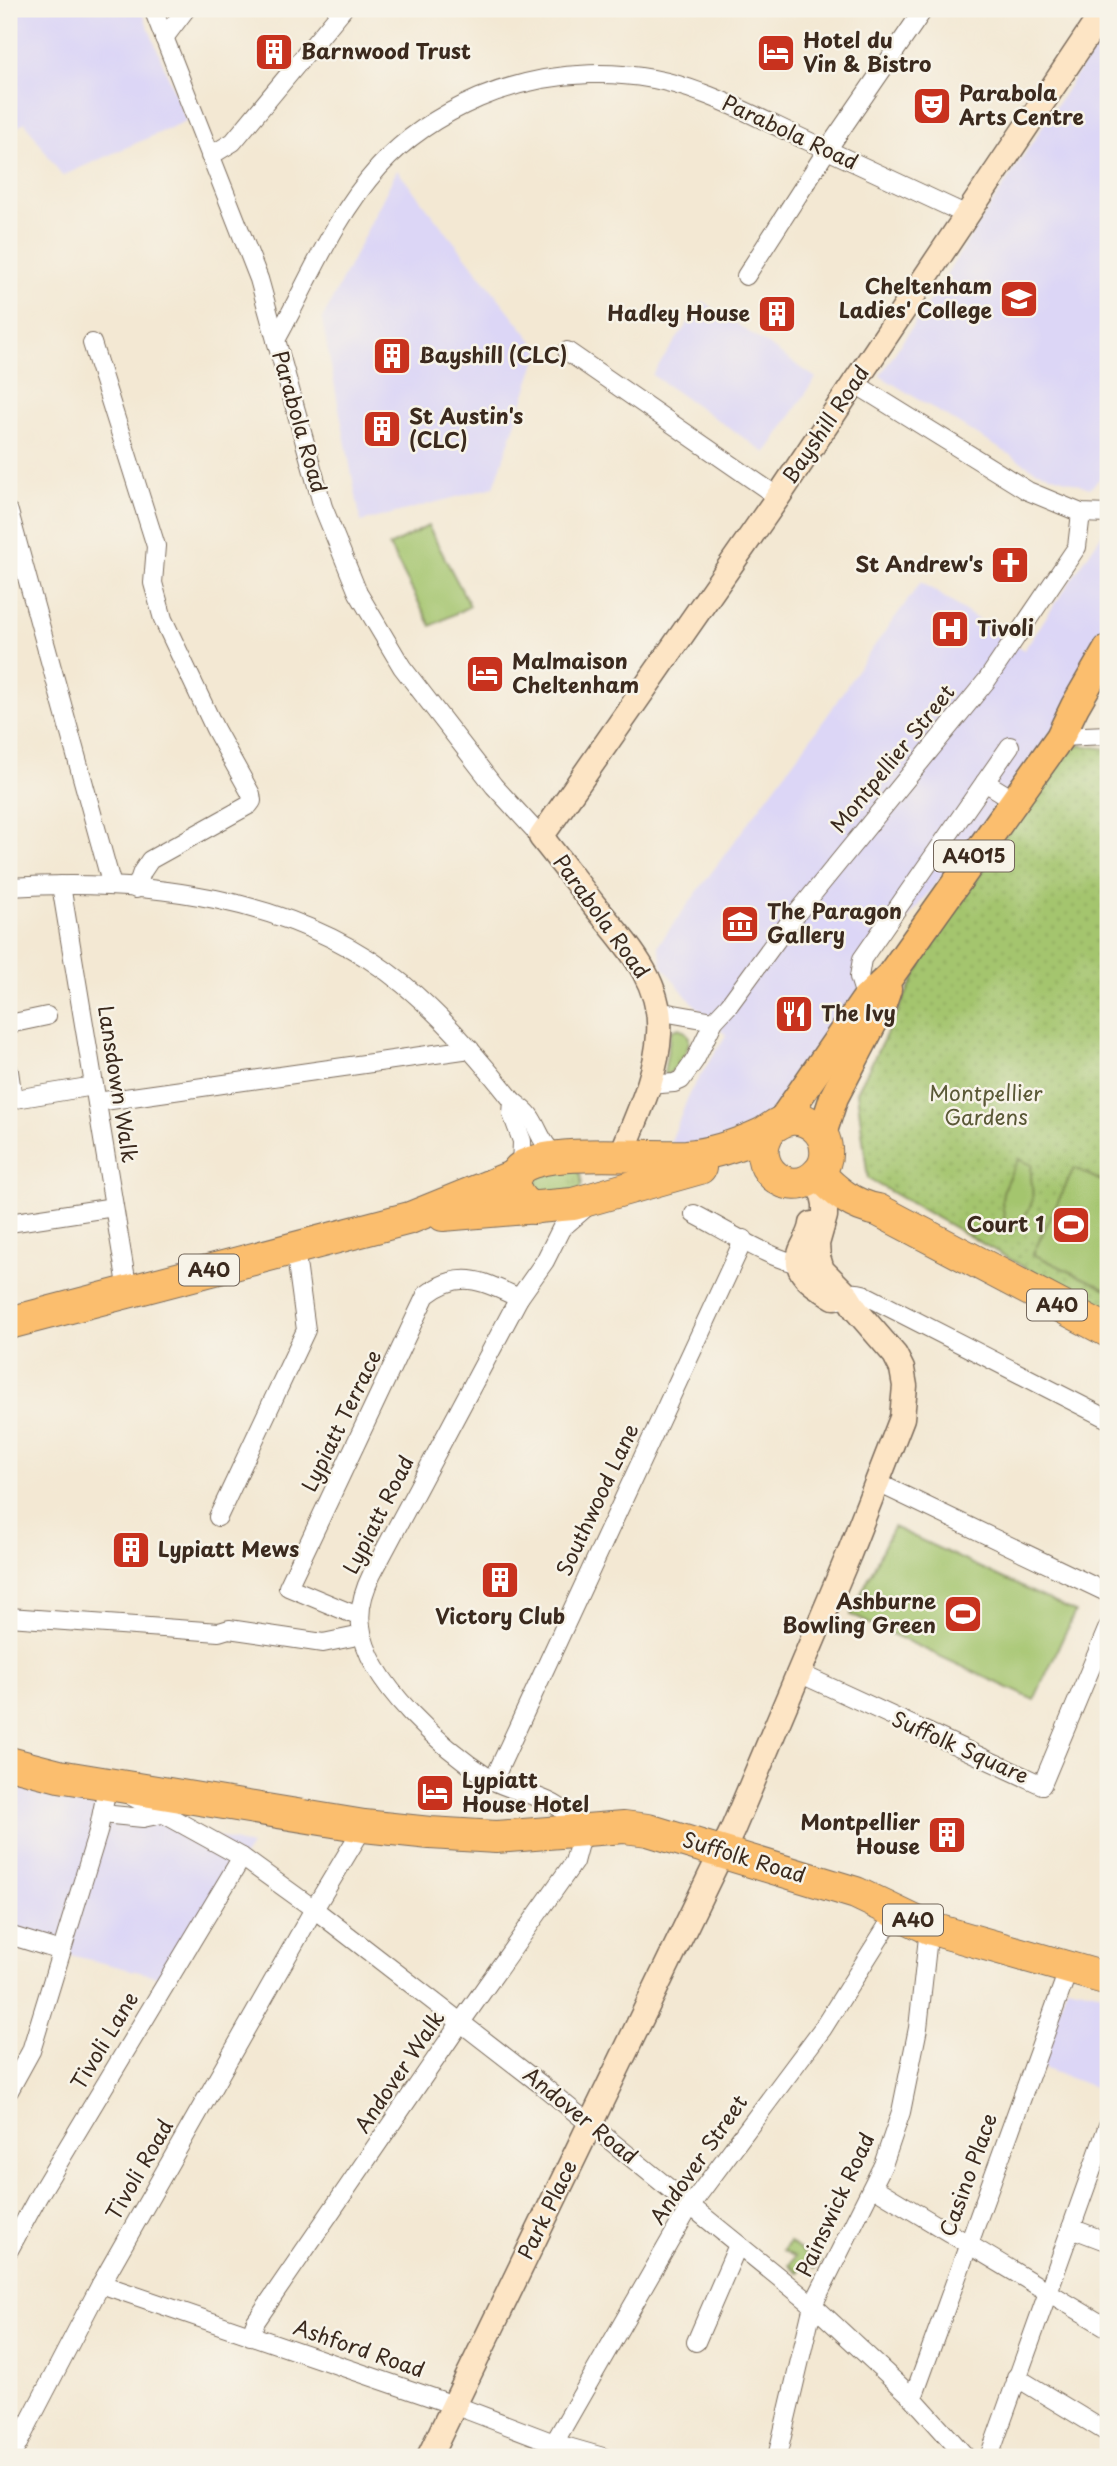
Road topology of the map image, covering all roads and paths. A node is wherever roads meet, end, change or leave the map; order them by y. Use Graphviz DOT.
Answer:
graph roads {
  1 [pos="153,9"];
  2 [pos="186,9"];
  3 [pos="343,9"];
  4 [pos="1105,9"];
  5 [pos="916,11"];
  6 [pos="164,38"];
  7 [pos="827,150"];
  8 [pos="211,156"];
  9 [pos="967,215"];
  10 [pos="746,276"];
  11 [pos="276,340"];
  12 [pos="92,343"];
  13 [pos="567,351"];
  14 [pos="854,383"];
  15 [pos="778,497"];
  16 [pos="9,512"];
  17 [pos="1081,513"];
  18 [pos="1108,514"];
  19 [pos="1108,649"];
  20 [pos="1108,735"];
  21 [pos="1059,737"];
  22 [pos="1010,746"];
  23 [pos="985,782"];
  24 [pos="1014,800"];
  25 [pos="541,837"];
  26 [pos="61,885"];
  27 [pos="112,886"];
  28 [pos="9,887"];
  29 [pos="136,889"];
  30 [pos="890,976"];
  31 [pos="866,999"];
  32 [pos="657,1012"];
  33 [pos="47,1016"];
  34 [pos="714,1021"];
  35 [pos="9,1024"];
  36 [pos="470,1049"];
  37 [pos="9,1071"];
  38 [pos="648,1084"];
  39 [pos="95,1094"];
  40 [pos="11,1100"];
  41 [pos="513,1101"];
  42 [pos="638,1112"];
  43 [pos="776,1126"];
  44 [pos="596,1156"];
  45 [pos="668,1156"];
  46 [pos="816,1165"];
  47 [pos="519,1171"];
  48 [pos="768,1171"];
  49 [pos="605,1194"];
  50 [pos="114,1207"];
  51 [pos="867,1207"];
  52 [pos="534,1208"];
  53 [pos="694,1214"];
  54 [pos="825,1216"];
  55 [pos="410,1218"];
  56 [pos="9,1223"];
  57 [pos="561,1228"];
  58 [pos="744,1240"];
  59 [pos="295,1248"];
  60 [pos="809,1264"];
  61 [pos="128,1291"];
  62 [pos="519,1298"];
  63 [pos="847,1301"];
  64 [pos="9,1323"];
  65 [pos="1108,1331"];
  66 [pos="1108,1419"];
  67 [pos="876,1482"];
  68 [pos="218,1517"];
  69 [pos="1108,1593"];
  70 [pos="9,1618"];
  71 [pos="361,1626"];
  72 [pos="1108,1627"];
  73 [pos="799,1673"];
  74 [pos="9,1763"];
  75 [pos="493,1781"];
  76 [pos="108,1783"];
  77 [pos="102,1814"];
  78 [pos="162,1814"];
  79 [pos="364,1826"];
  80 [pos="582,1832"];
  81 [pos="722,1851"];
  82 [pos="242,1857"];
  83 [pos="314,1909"];
  84 [pos="896,1912"];
  85 [pos="929,1928"];
  86 [pos="9,1935"];
  87 [pos="61,1951"];
  88 [pos="1069,1968"];
  89 [pos="1108,1979"];
  90 [pos="461,2022"];
  91 [pos="9,2091"];
  92 [pos="589,2125"];
  93 [pos="1108,2125"];
  94 [pos="873,2188"];
  95 [pos="690,2206"];
  96 [pos="1072,2228"];
  97 [pos="1108,2242"];
  98 [pos="968,2244"];
  99 [pos="738,2245"];
  100 [pos="9,2250"];
  101 [pos="101,2284"];
  102 [pos="1048,2291"];
  103 [pos="813,2305"];
  104 [pos="1108,2328"];
  105 [pos="250,2336"];
  106 [pos="696,2342"];
  107 [pos="1016,2378"];
  108 [pos="913,2398"];
  109 [pos="454,2405"];
  110 [pos="1108,2432"];
  111 [pos="554,2443"];
  112 [pos="11,2457"];
  113 [pos="429,2457"];
  114 [pos="603,2457"];
  115 [pos="776,2457"];
  116 [pos="967,2457"];
  117 [pos="989,2457"];
  1 -- 6 [label="street"];
  2 -- 6 [label="street"];
  3 -- 8 [label="street"];
  4 -- 9 [label="street, Bayshill Road"];
  5 -- 7 [label="street"];
  6 -- 8 [label="street"];
  7 -- 9 [label="street, Parabola Road"];
  7 -- 10 [label="street"];
  7 -- 11 [label="street, Parabola Road"];
  8 -- 11 [label="street"];
  9 -- 14 [label="street, Bayshill Road"];
  11 -- 25 [label="street, Parabola Road"];
  12 -- 29 [label="street"];
  13 -- 15 [label="street"];
  14 -- 15 [label="street, Bayshill Road"];
  14 -- 17 [label="street"];
  15 -- 25 [label="street, Bayshill Road"];
  16 -- 27 [label="street"];
  17 -- 18 [label="street"];
  17 -- 34 [label="street, Montpellier Street"];
  19 -- 21 [label="main road, A4015"];
  20 -- 21 [label="street"];
  21 -- 24 [label="main road, A4015"];
  22 -- 23 [label="street"];
  23 -- 24 [label="street"];
  23 -- 31 [label="street"];
  24 -- 30 [label="main road, A4015"];
  25 -- 32 [label="street, Parabola Road"];
  26 -- 27 [label="street"];
  26 -- 28 [label="street"];
  26 -- 39 [label="street, Lansdown Walk"];
  27 -- 29 [label="street"];
  29 -- 36 [label="street"];
  30 -- 31 [label="main road, A4015"];
  30 -- 46 [label="main road, A4015"];
  31 -- 43 [label="main road, A4015"];
  32 -- 34 [label="street"];
  32 -- 38 [label="street, Parabola Road"];
  33 -- 35 [label="street"];
  34 -- 38 [label="street, Montpellier Street"];
  36 -- 39 [label="street"];
  36 -- 41 [label="street"];
  37 -- 40 [label="street"];
  38 -- 42 [label="street, Parabola Road"];
  39 -- 40 [label="street"];
  39 -- 50 [label="street, Lansdown Walk"];
  41 -- 44 [label="street"];
  41 -- 47 [label="street"];
  42 -- 44 [label="street, Parabola Road"];
  42 -- 45 [label="street"];
  43 -- 45 [label="highway, A40"];
  43 -- 46 [label="highway, A40"];
  43 -- 48 [label="highway"];
  44 -- 45 [label="highway, A40"];
  44 -- 47 [label="highway, A40"];
  44 -- 49 [label="highway"];
  46 -- 48 [label="highway, A40"];
  46 -- 51 [label="highway, A40"];
  46 -- 54 [label="street"];
  46 -- 60 [label="street"];
  47 -- 52 [label="highway"];
  47 -- 55 [label="highway, A40"];
  48 -- 49 [label="highway, A40"];
  49 -- 52 [label="highway, A40"];
  49 -- 57 [label="street, Lypiatt Road"];
  50 -- 56 [label="street"];
  50 -- 61 [label="street, Lansdown Walk"];
  51 -- 54 [label="highway"];
  51 -- 65 [label="highway, A40"];
  52 -- 55 [label="highway, A40"];
  52 -- 57 [label="street"];
  53 -- 58 [label="street"];
  54 -- 60 [label="street"];
  55 -- 59 [label="highway, A40"];
  57 -- 62 [label="street, Lypiatt Road"];
  58 -- 60 [label="street"];
  58 -- 75 [label="street, Southwood Lane"];
  59 -- 61 [label="highway, A40"];
  59 -- 68 [label="street"];
  60 -- 63 [label="street"];
  61 -- 64 [label="highway, A40"];
  62 -- 71 [label="street, Lypiatt Road"];
  62 -- 71 [label="street, Lypiatt Terrace"];
  63 -- 66 [label="street"];
  63 -- 67 [label="street"];
  67 -- 69 [label="street"];
  67 -- 73 [label="street"];
  70 -- 71 [label="street"];
  71 -- 75 [label="street"];
  72 -- 73 [label="street, Suffolk Square"];
  73 -- 81 [label="street"];
  74 -- 76 [label="highway, Andover Road / A40"];
  75 -- 80 [label="street"];
  76 -- 77 [label="street"];
  76 -- 78 [label="street, Andover Road"];
  76 -- 79 [label="highway, Andover Road / A40"];
  77 -- 78 [label="street"];
  77 -- 87 [label="street"];
  78 -- 82 [label="street, Andover Road"];
  79 -- 80 [label="highway, Suffolk Road / A40"];
  79 -- 83 [label="street, Tivoli Road"];
  80 -- 81 [label="highway, Suffolk Road / A40"];
  80 -- 90 [label="street, Andover Walk"];
  81 -- 84 [label="highway, Suffolk Road / A40"];
  81 -- 92 [label="street, Park Place"];
  82 -- 83 [label="street, Andover Road"];
  82 -- 100 [label="street, Tivoli Lane"];
  83 -- 90 [label="street, Andover Road"];
  83 -- 101 [label="street, Tivoli Road"];
  84 -- 85 [label="highway, Suffolk Road / A40"];
  84 -- 95 [label="street, Andover Street"];
  85 -- 88 [label="highway, Suffolk Road / A40"];
  85 -- 94 [label="street, Painswick Road"];
  86 -- 87 [label="street"];
  87 -- 91 [label="street"];
  88 -- 89 [label="highway, Suffolk Road / A40"];
  88 -- 98 [label="street, Casino Place"];
  90 -- 92 [label="street, Andover Road"];
  90 -- 105 [label="street, Andover Walk"];
  92 -- 95 [label="street, Andover Road"];
  92 -- 109 [label="street, Park Place"];
  93 -- 96 [label="street"];
  94 -- 98 [label="street"];
  94 -- 103 [label="street, Painswick Road"];
  95 -- 99 [label="street, Andover Road"];
  95 -- 111 [label="street, Andover Street"];
  96 -- 97 [label="street"];
  96 -- 102 [label="street"];
  98 -- 102 [label="street"];
  98 -- 108 [label="street, Casino Place"];
  99 -- 103 [label="street, Andover Road"];
  99 -- 106 [label="street"];
  101 -- 105 [label="street, Ashford Road"];
  101 -- 112 [label="street, Tivoli Road"];
  102 -- 104 [label="street"];
  102 -- 107 [label="street"];
  103 -- 108 [label="street, Andover Road"];
  103 -- 115 [label="street, Painswick Road"];
  105 -- 109 [label="street, Ashford Road"];
  107 -- 110 [label="street"];
  107 -- 117 [label="street"];
  108 -- 116 [label="street, Andover Road"];
  109 -- 111 [label="street, Ashford Road"];
  109 -- 113 [label="street, Park Place"];
  111 -- 114 [label="street, Ashford Road"];
}
